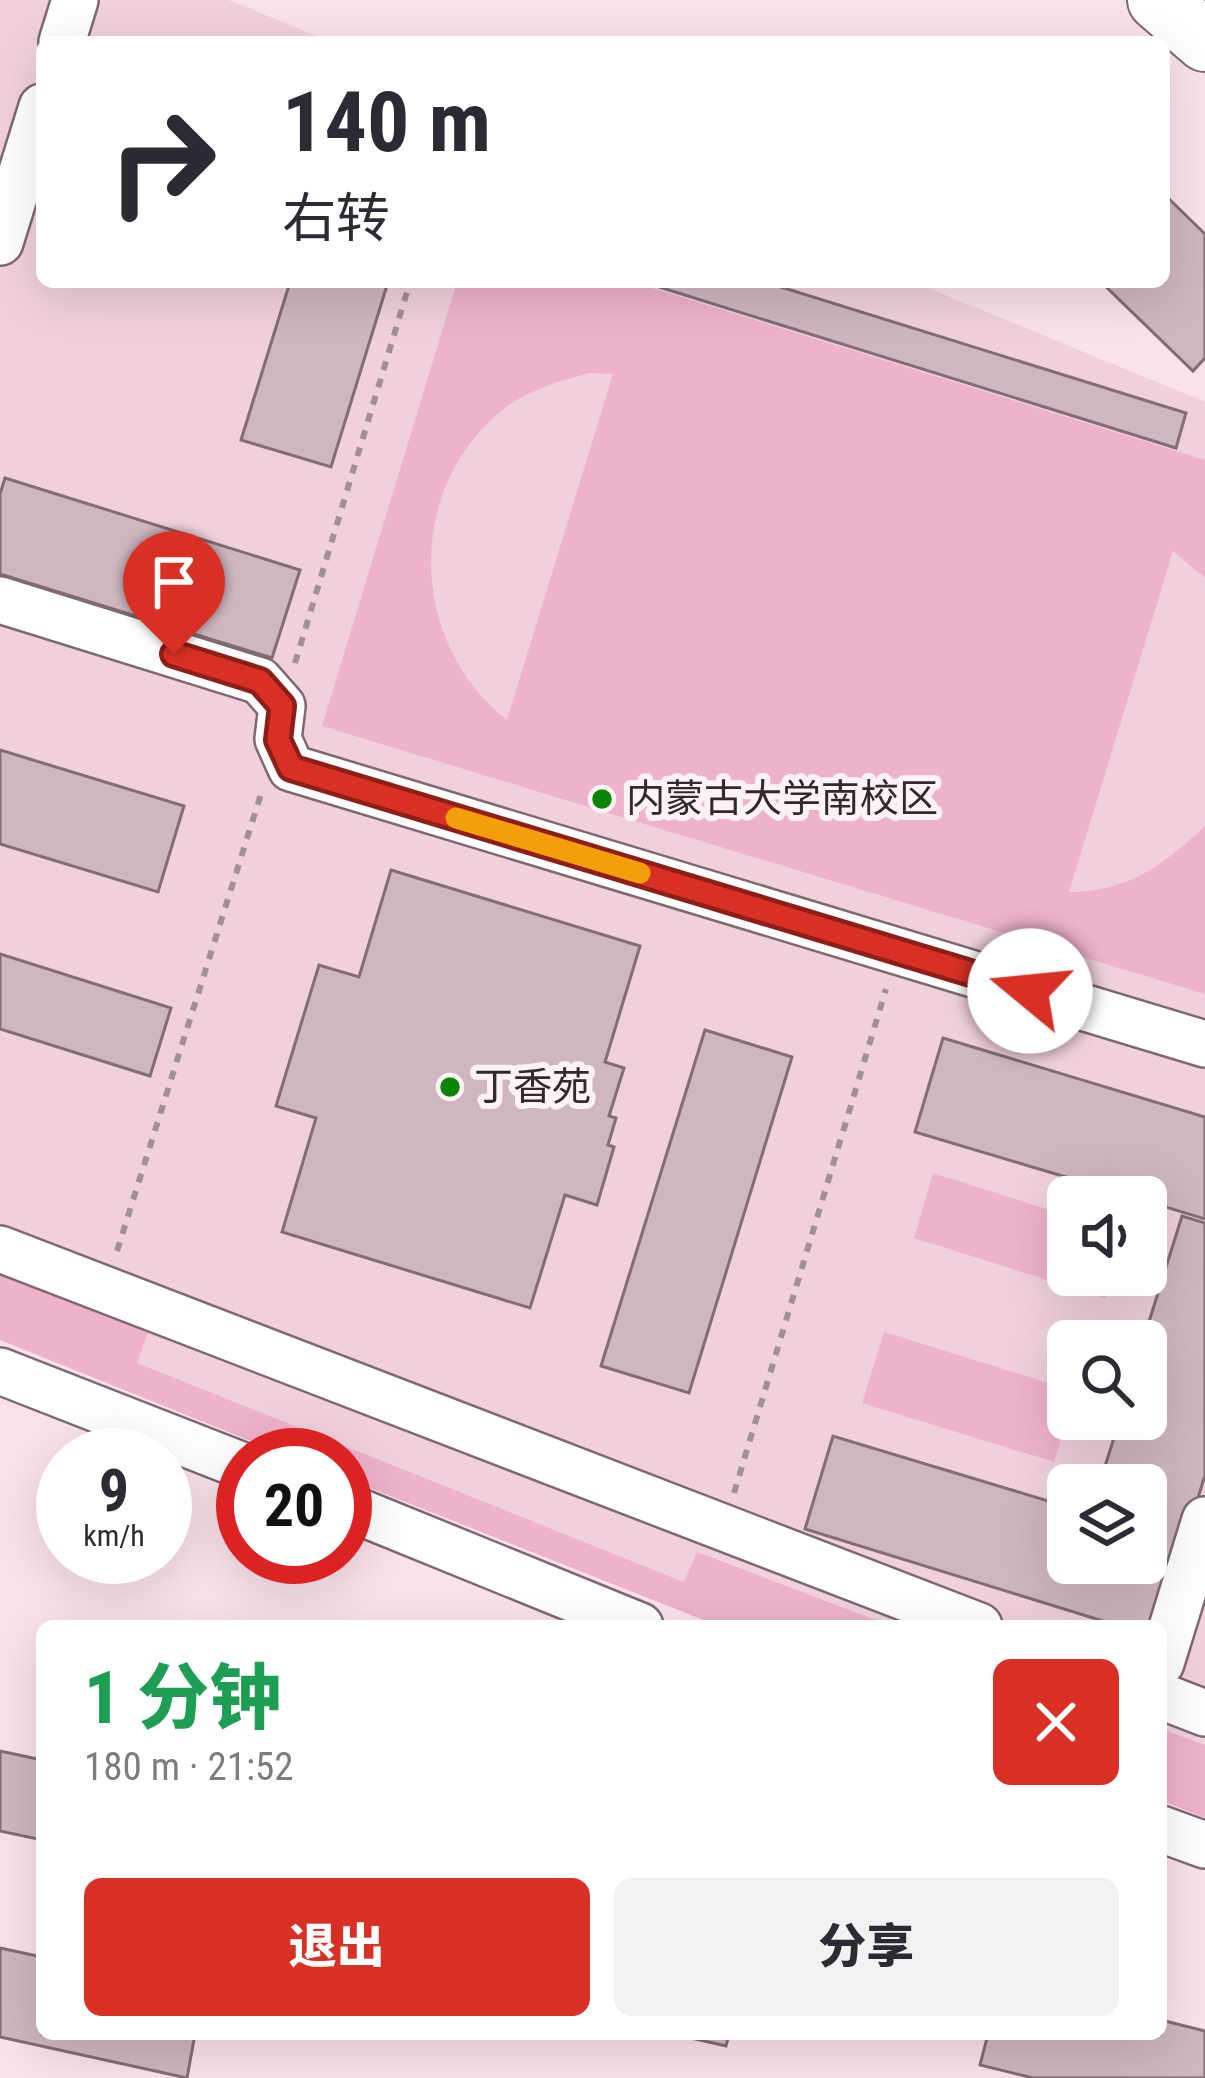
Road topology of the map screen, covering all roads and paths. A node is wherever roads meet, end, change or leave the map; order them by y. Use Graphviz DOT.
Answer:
graph roads {
  1 [pos="75,0"];
  2 [pos="1158,0"];
  3 [pos="64,36"];
  4 [pos="1205,41"];
  5 [pos="36,125"];
  6 [pos="0,242"];
  7 [pos="408,288"];
  8 [pos="0,600"];
  9 [pos="280,723"];
  10 [pos="898,951"];
  11 [pos="1205,1044"];
  12 [pos="0,1249"];
  13 [pos="105,1289"];
  14 [pos="0,1371"];
  15 [pos="216,1455"];
  16 [pos="372,1517"];
  17 [pos="1205,1520"];
  18 [pos="723,1528"];
  19 [pos="625,1620"];
  20 [pos="963,1620"];
  21 [pos="1167,1644"];
  22 [pos="1167,1698"];
  23 [pos="1205,1713"];
  24 [pos="1167,1831"];
  25 [pos="1205,1845"];
  1 -- 3 [label="street"];
  2 -- 4 [label="main road"];
  5 -- 6 [label="street"];
  7 -- 9 [label="path"];
  8 -- 9 [label="street"];
  9 -- 10 [label="street"];
  9 -- 13 [label="path"];
  10 -- 11 [label="street"];
  10 -- 18 [label="path"];
  12 -- 13 [label="street"];
  13 -- 18 [label="street"];
  14 -- 15 [label="street"];
  16 -- 19 [label="street"];
  17 -- 21 [label="street"];
  18 -- 20 [label="street"];
  22 -- 23 [label="street"];
  24 -- 25 [label="street"];
}
